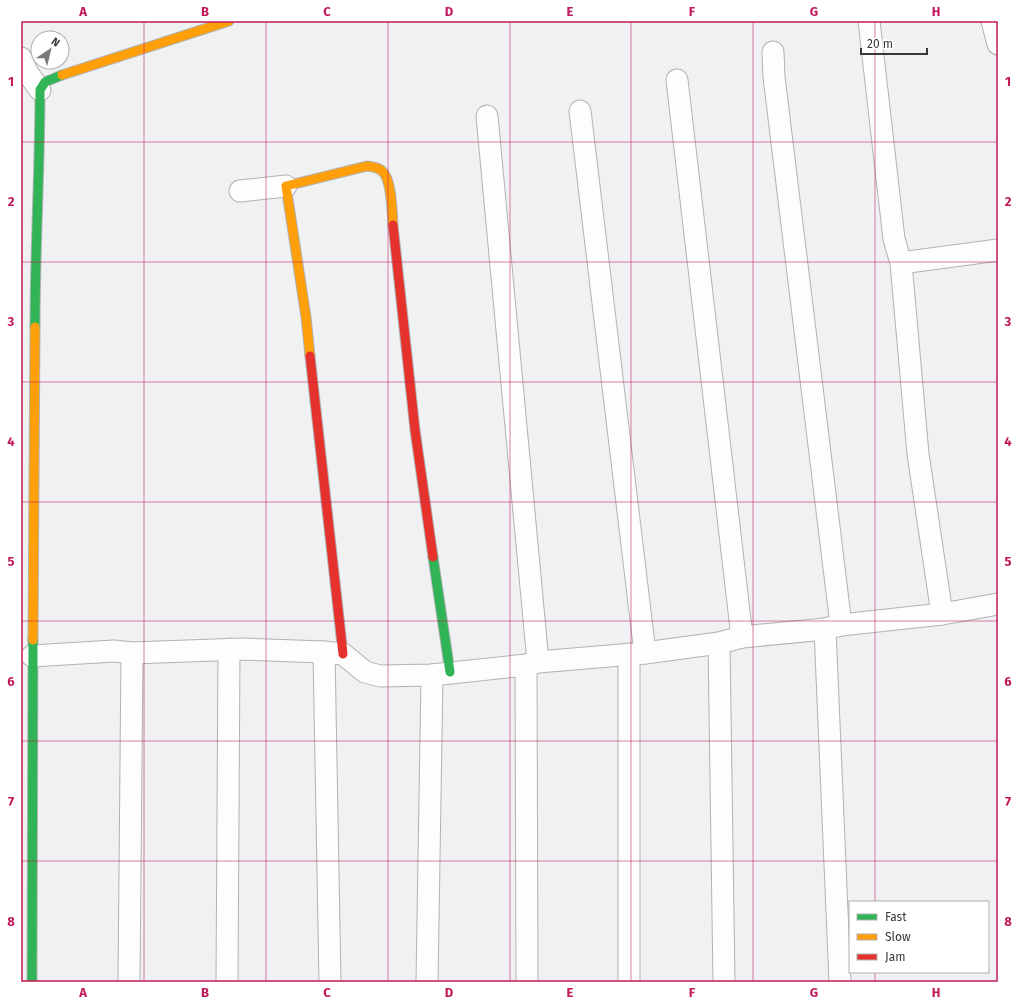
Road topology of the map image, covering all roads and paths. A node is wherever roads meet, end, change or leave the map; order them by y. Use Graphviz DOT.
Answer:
graph roads {
  1 [pos="229,21"];
  2 [pos="869,21"];
  3 [pos="992,21"];
  4 [pos="998,44"];
  5 [pos="773,52"];
  6 [pos="23,68"];
  7 [pos="677,80"];
  8 [pos="40,90"];
  9 [pos="580,111"];
  10 [pos="487,116"];
  11 [pos="286,186"];
  12 [pos="240,191"];
  13 [pos="998,250"];
  14 [pos="901,263"];
  15 [pos="28,289"];
  16 [pos="998,604"];
  17 [pos="942,614"];
  18 [pos="833,627"];
  19 [pos="742,637"];
  20 [pos="719,642"];
  21 [pos="229,649"];
  22 [pos="132,653"];
  23 [pos="333,653"];
  24 [pos="637,654"];
  25 [pos="32,656"];
  26 [pos="532,664"];
  27 [pos="441,674"];
  28 [pos="32,982"];
  29 [pos="129,982"];
  30 [pos="227,982"];
  31 [pos="330,982"];
  32 [pos="427,982"];
  33 [pos="527,982"];
  34 [pos="629,982"];
  35 [pos="724,982"];
  36 [pos="840,982"];
  1 -- 8 [label="street"];
  2 -- 14 [label="street"];
  3 -- 4 [label="street"];
  5 -- 18 [label="street"];
  6 -- 8 [label="street"];
  7 -- 19 [label="street"];
  8 -- 15 [label="street"];
  9 -- 24 [label="street"];
  10 -- 26 [label="street"];
  11 -- 12 [label="street"];
  11 -- 23 [label="street"];
  11 -- 27 [label="street"];
  13 -- 14 [label="street"];
  14 -- 17 [label="street"];
  15 -- 25 [label="street"];
  16 -- 17 [label="street"];
  17 -- 18 [label="street"];
  18 -- 19 [label="street"];
  18 -- 36 [label="street"];
  19 -- 20 [label="street"];
  20 -- 24 [label="street"];
  20 -- 35 [label="street"];
  21 -- 22 [label="street"];
  21 -- 23 [label="street"];
  21 -- 30 [label="street"];
  22 -- 25 [label="street"];
  22 -- 29 [label="street"];
  23 -- 27 [label="street"];
  23 -- 31 [label="street"];
  24 -- 26 [label="street"];
  24 -- 34 [label="street"];
  25 -- 28 [label="street"];
  26 -- 27 [label="street"];
  26 -- 33 [label="street"];
  27 -- 32 [label="street"];
}
